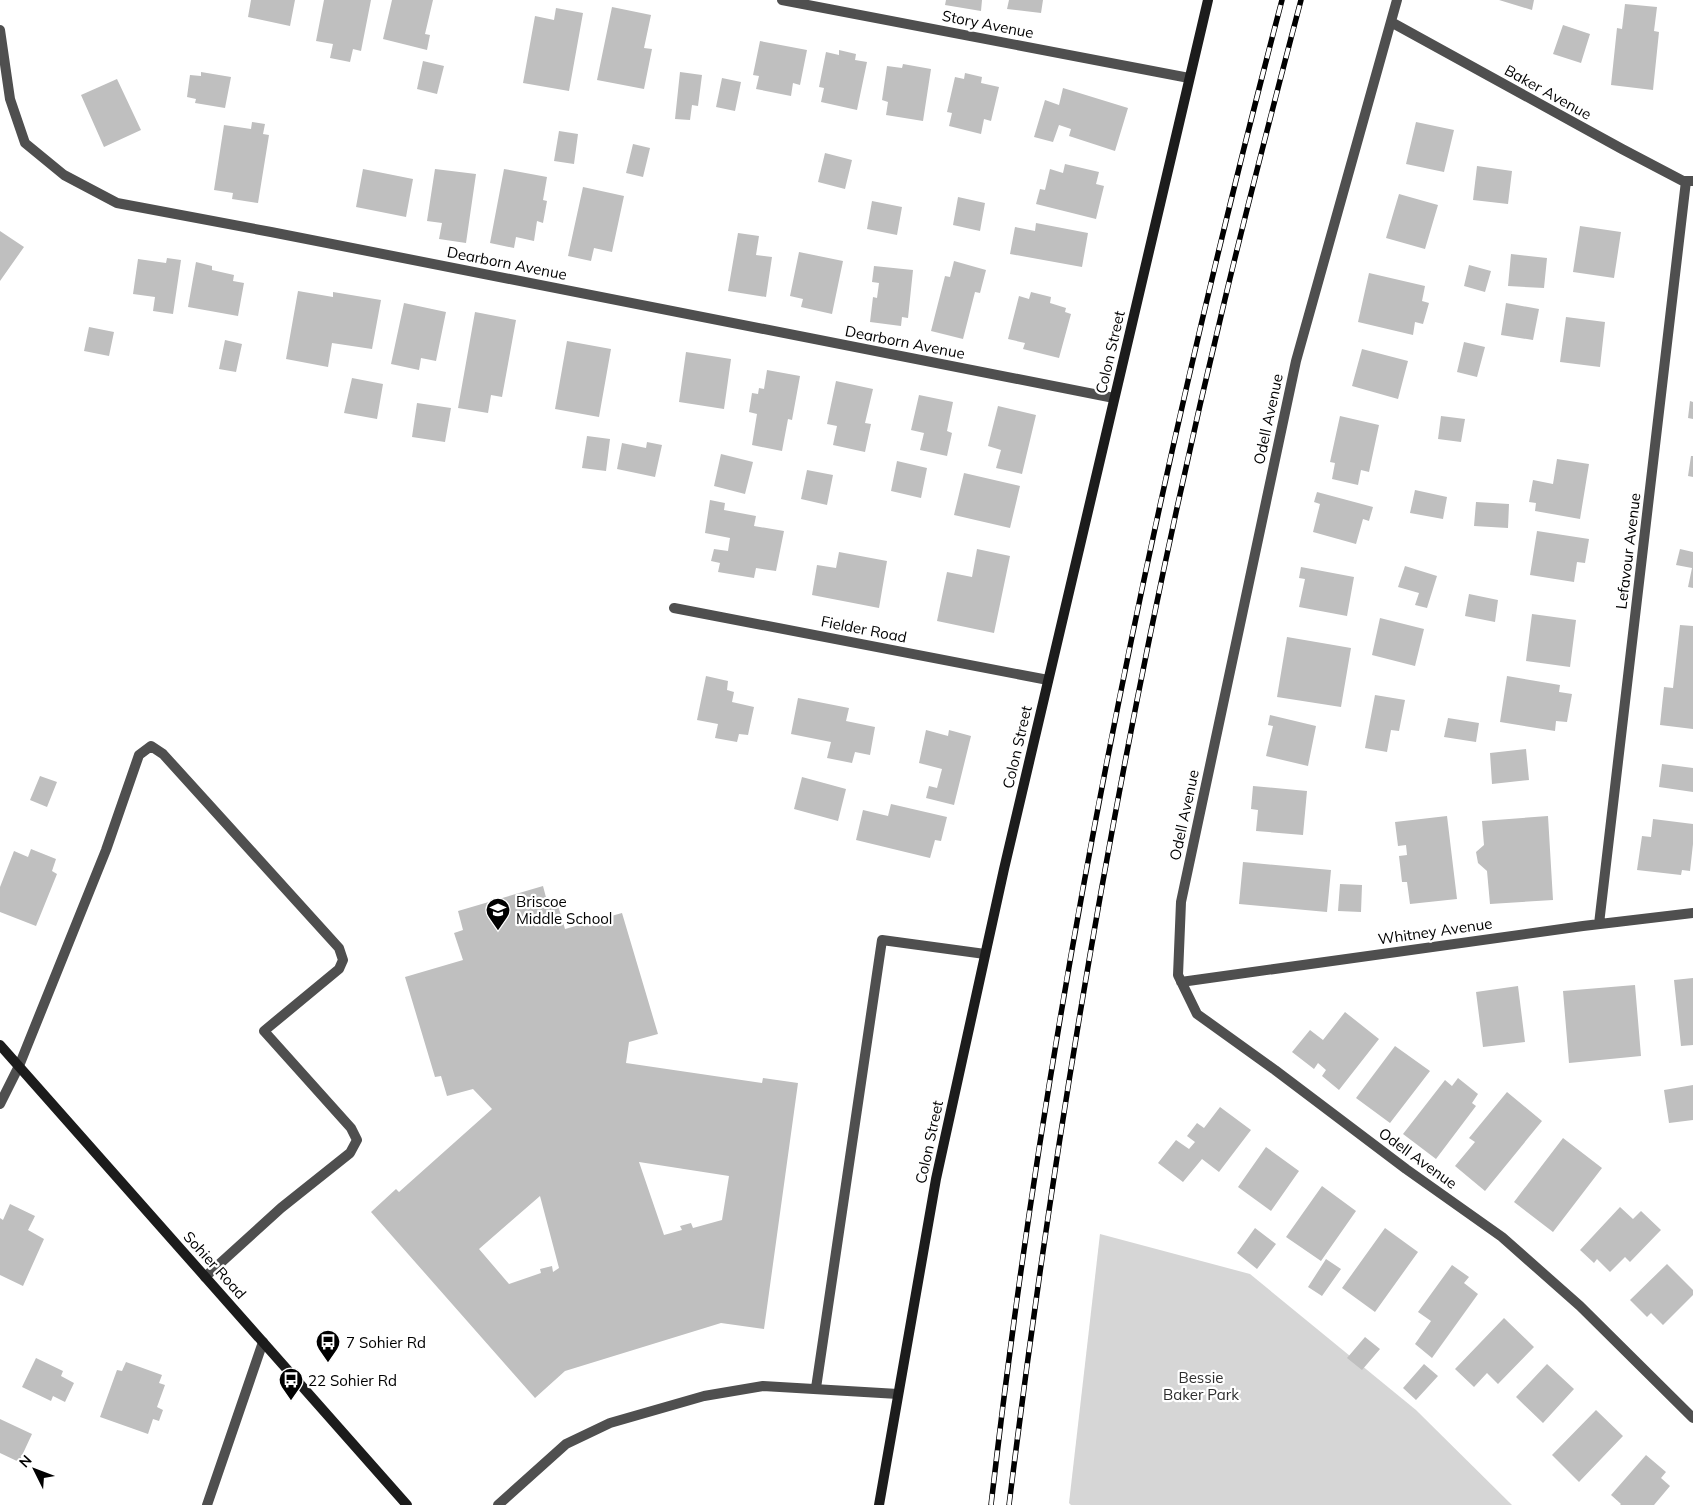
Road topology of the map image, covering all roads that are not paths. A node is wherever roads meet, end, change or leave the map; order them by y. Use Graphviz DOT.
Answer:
graph roads {
  1 [pos="782,0"];
  2 [pos="1208,0"];
  3 [pos="1397,0"];
  4 [pos="1391,22"];
  5 [pos="0,30"];
  6 [pos="1189,78"];
  7 [pos="1689,181"];
  8 [pos="1114,398"];
  9 [pos="674,608"];
  10 [pos="1048,680"];
  11 [pos="1693,913"];
  12 [pos="1599,924"];
  13 [pos="985,954"];
  14 [pos="1181,982"];
  15 [pos="0,1046"];
  16 [pos="19,1066"];
  17 [pos="0,1104"];
  18 [pos="205,1277"];
  19 [pos="263,1342"];
  20 [pos="816,1388"];
  21 [pos="898,1394"];
  22 [pos="1693,1418"];
  23 [pos="207,1505"];
  24 [pos="407,1505"];
  25 [pos="498,1505"];
  26 [pos="879,1505"];
  1 -- 6 [label="street, Story Avenue"];
  2 -- 6 [label="main road, Colon Street"];
  3 -- 4 [label="street, Odell Avenue"];
  4 -- 7 [label="street, Baker Avenue"];
  4 -- 14 [label="street, Odell Avenue"];
  5 -- 8 [label="street, Dearborn Avenue"];
  6 -- 8 [label="main road, Colon Street"];
  7 -- 12 [label="street, Lefavour Avenue"];
  8 -- 10 [label="main road, Colon Street"];
  9 -- 10 [label="street, Fielder Road"];
  10 -- 13 [label="main road, Colon Street"];
  11 -- 12 [label="street, Whitney Avenue"];
  12 -- 14 [label="street, Whitney Avenue"];
  13 -- 20 [label="street"];
  13 -- 21 [label="main road, Colon Street"];
  14 -- 22 [label="street, Odell Avenue"];
  15 -- 16 [label="main road, Sohier Road"];
  16 -- 17 [label="street"];
  16 -- 18 [label="main road, Sohier Road"];
  16 -- 18 [label="street"];
  18 -- 19 [label="main road, Sohier Road"];
  19 -- 23 [label="street"];
  19 -- 24 [label="main road, Sohier Road"];
  20 -- 21 [label="street"];
  20 -- 25 [label="street"];
  21 -- 26 [label="main road, Colon Street"];
}
